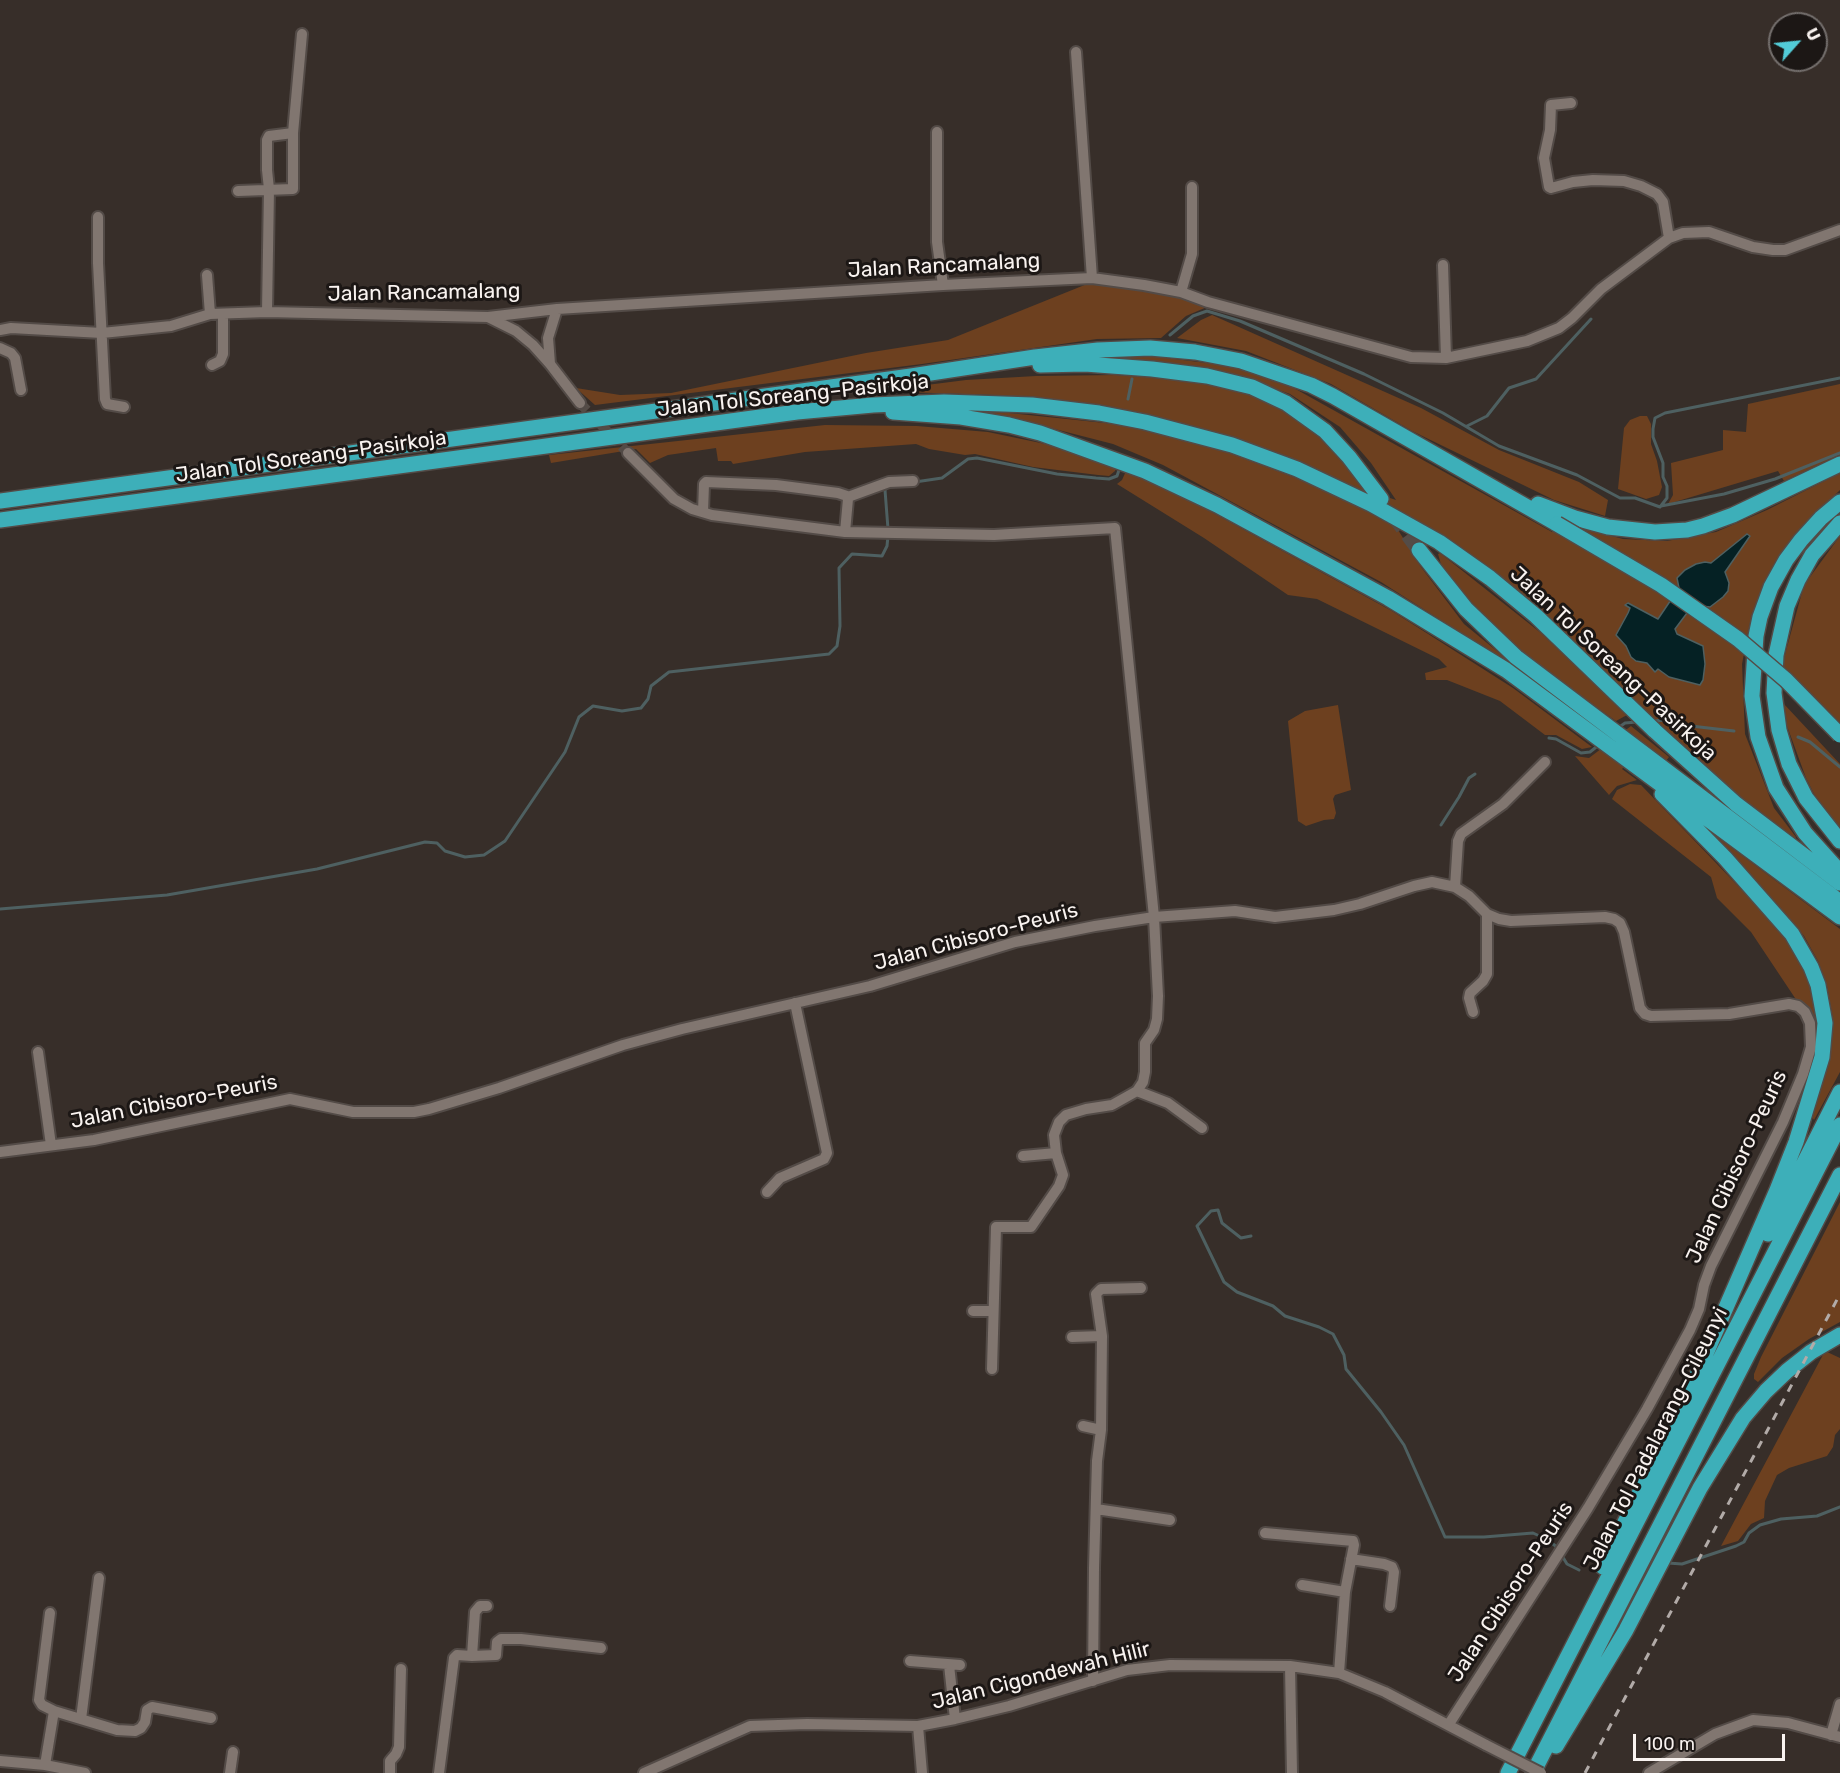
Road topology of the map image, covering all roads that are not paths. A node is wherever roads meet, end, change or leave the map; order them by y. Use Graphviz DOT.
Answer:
graph roads {
  1 [pos="302,34"];
  2 [pos="1076,52"];
  3 [pos="1571,103"];
  4 [pos="938,132"];
  5 [pos="293,133"];
  6 [pos="1192,187"];
  7 [pos="269,189"];
  8 [pos="238,191"];
  9 [pos="98,217"];
  10 [pos="1840,230"];
  11 [pos="1669,238"];
  12 [pos="1443,264"];
  13 [pos="207,275"];
  14 [pos="1092,278"];
  15 [pos="943,285"];
  16 [pos="1181,292"];
  17 [pos="557,309"];
  18 [pos="267,312"];
  19 [pos="210,314"];
  20 [pos="488,316"];
  21 [pos="223,324"];
  22 [pos="0,330"];
  23 [pos="102,333"];
  24 [pos="0,348"];
  25 [pos="1446,358"];
  26 [pos="550,364"];
  27 [pos="212,365"];
  28 [pos="911,376"];
  29 [pos="21,390"];
  30 [pos="580,403"];
  31 [pos="124,407"];
  32 [pos="797,412"];
  33 [pos="628,453"];
  34 [pos="1840,464"];
  35 [pos="913,481"];
  36 [pos="848,497"];
  37 [pos="1381,499"];
  38 [pos="0,501"];
  39 [pos="1840,502"];
  40 [pos="703,512"];
  41 [pos="1556,517"];
  42 [pos="0,520"];
  43 [pos="1840,523"];
  44 [pos="845,532"];
  45 [pos="1419,550"];
  46 [pos="1840,735"];
  47 [pos="1545,762"];
  48 [pos="1637,762"];
  49 [pos="1840,841"];
  50 [pos="1840,872"];
  51 [pos="1840,883"];
  52 [pos="1455,887"];
  53 [pos="1840,902"];
  54 [pos="1487,914"];
  55 [pos="1154,917"];
  56 [pos="1840,917"];
  57 [pos="795,1003"];
  58 [pos="1473,1012"];
  59 [pos="38,1052"];
  60 [pos="1137,1091"];
  61 [pos="1840,1092"];
  62 [pos="1840,1125"];
  63 [pos="1202,1128"];
  64 [pos="51,1145"];
  65 [pos="0,1152"];
  66 [pos="1056,1153"];
  67 [pos="1023,1156"];
  68 [pos="1840,1175"];
  69 [pos="767,1192"];
  70 [pos="1141,1288"];
  71 [pos="972,1311"];
  72 [pos="993,1311"];
  73 [pos="1840,1335"];
  74 [pos="1072,1336"];
  75 [pos="1102,1336"];
  76 [pos="992,1369"];
  77 [pos="1698,1372"];
  78 [pos="1083,1426"];
  79 [pos="1101,1430"];
  80 [pos="1096,1509"];
  81 [pos="1170,1520"];
  82 [pos="1265,1533"];
  83 [pos="1351,1559"];
  84 [pos="99,1578"];
  85 [pos="1302,1585"];
  86 [pos="1345,1592"];
  87 [pos="487,1606"];
  88 [pos="1390,1606"];
  89 [pos="50,1613"];
  90 [pos="601,1648"];
  91 [pos="472,1656"];
  92 [pos="910,1661"];
  93 [pos="1290,1666"];
  94 [pos="401,1669"];
  95 [pos="1339,1673"];
  96 [pos="1557,1678"];
  97 [pos="1093,1681"];
  98 [pos="1840,1704"];
  99 [pos="54,1711"];
  100 [pos="211,1718"];
  101 [pos="81,1719"];
  102 [pos="955,1719"];
  103 [pos="1449,1724"];
  104 [pos="918,1726"];
  105 [pos="1835,1736"];
  106 [pos="233,1752"];
  107 [pos="0,1761"];
  108 [pos="45,1766"];
  109 [pos="85,1773"];
  110 [pos="230,1773"];
  111 [pos="390,1773"];
  112 [pos="439,1773"];
  113 [pos="644,1773"];
  114 [pos="922,1773"];
  115 [pos="1292,1773"];
  116 [pos="1508,1773"];
  117 [pos="1533,1773"];
  118 [pos="1540,1773"];
  119 [pos="1649,1773"];
  1 -- 5 [label="street"];
  2 -- 14 [label="street"];
  3 -- 11 [label="street"];
  4 -- 15 [label="street"];
  5 -- 7 [label="street"];
  5 -- 7 [label="street"];
  6 -- 16 [label="street"];
  7 -- 8 [label="street"];
  7 -- 18 [label="street"];
  9 -- 23 [label="street"];
  10 -- 11 [label="street, Jalan Rancamalang"];
  11 -- 25 [label="street, Jalan Rancamalang"];
  12 -- 25 [label="street"];
  13 -- 19 [label="street"];
  14 -- 15 [label="street, Jalan Rancamalang"];
  14 -- 16 [label="street, Jalan Rancamalang"];
  15 -- 17 [label="street, Jalan Rancamalang"];
  16 -- 25 [label="street, Jalan Rancamalang"];
  17 -- 20 [label="street, Jalan Rancamalang"];
  17 -- 26 [label="street"];
  18 -- 20 [label="street, Jalan Rancamalang"];
  18 -- 21 [label="street, Jalan Rancamalang"];
  19 -- 21 [label="street, Jalan Rancamalang"];
  19 -- 23 [label="street, Jalan Rancamalang"];
  20 -- 26 [label="street"];
  21 -- 27 [label="street"];
  22 -- 23 [label="street, Jalan Rancamalang"];
  23 -- 31 [label="street"];
  24 -- 29 [label="street"];
  26 -- 30 [label="street"];
  28 -- 37 [label="highway"];
  28 -- 38 [label="highway, Jalan Tol Soreang–Pasirkoja"];
  28 -- 41 [label="highway, Jalan Tol Soreang–Pasirkoja"];
  32 -- 42 [label="highway, Jalan Tol Soreang–Pasirkoja"];
  32 -- 48 [label="highway"];
  32 -- 51 [label="highway, Jalan Tol Soreang–Pasirkoja"];
  33 -- 40 [label="street"];
  34 -- 41 [label="highway"];
  35 -- 36 [label="street"];
  36 -- 40 [label="street"];
  36 -- 44 [label="street"];
  39 -- 50 [label="highway"];
  40 -- 44 [label="street"];
  41 -- 46 [label="highway, Jalan Tol Soreang–Pasirkoja, bridge"];
  43 -- 49 [label="highway"];
  44 -- 55 [label="street"];
  45 -- 48 [label="highway"];
  47 -- 52 [label="street"];
  48 -- 53 [label="highway"];
  48 -- 56 [label="highway"];
  48 -- 77 [label="highway"];
  52 -- 54 [label="street, Jalan Cibisoro-Peuris"];
  52 -- 55 [label="street, Jalan Cibisoro-Peuris"];
  54 -- 58 [label="street"];
  54 -- 103 [label="street, Jalan Cibisoro-Peuris"];
  55 -- 57 [label="street, Jalan Cibisoro-Peuris"];
  55 -- 60 [label="street"];
  57 -- 64 [label="street, Jalan Cibisoro-Peuris"];
  57 -- 69 [label="street"];
  59 -- 64 [label="street"];
  60 -- 63 [label="street"];
  60 -- 66 [label="street"];
  61 -- 77 [label="highway"];
  62 -- 96 [label="highway, Jalan Tol Padalarang–Cileunyi"];
  64 -- 65 [label="street, Jalan Cibisoro-Peuris"];
  66 -- 67 [label="street"];
  66 -- 72 [label="street"];
  68 -- 117 [label="highway, Jalan Tol Padalarang–Cileunyi"];
  70 -- 75 [label="street"];
  71 -- 72 [label="street"];
  72 -- 76 [label="street"];
  73 -- 118 [label="highway"];
  74 -- 75 [label="street"];
  75 -- 79 [label="street"];
  77 -- 96 [label="highway"];
  78 -- 79 [label="street"];
  79 -- 80 [label="street"];
  80 -- 81 [label="street"];
  80 -- 97 [label="street"];
  82 -- 83 [label="street"];
  83 -- 86 [label="street"];
  83 -- 88 [label="street"];
  84 -- 101 [label="street"];
  85 -- 86 [label="street"];
  86 -- 95 [label="street"];
  87 -- 91 [label="street"];
  89 -- 99 [label="street"];
  90 -- 91 [label="street"];
  91 -- 112 [label="street"];
  92 -- 102 [label="street"];
  93 -- 95 [label="street, Jalan Cigondewah Hilir"];
  93 -- 97 [label="street, Jalan Cigondewah Hilir"];
  93 -- 115 [label="street"];
  94 -- 111 [label="street"];
  95 -- 103 [label="street, Jalan Cigondewah Hilir"];
  96 -- 116 [label="highway, Jalan Tol Padalarang–Cileunyi"];
  97 -- 102 [label="street, Jalan Cigondewah Hilir"];
  98 -- 105 [label="street"];
  99 -- 101 [label="street"];
  99 -- 108 [label="street"];
  100 -- 101 [label="street"];
  102 -- 104 [label="street, Jalan Cigondewah Hilir"];
  103 -- 118 [label="street, Jalan Cigondewah Hilir, bridge"];
  104 -- 113 [label="street, Jalan Cigondewah Hilir"];
  104 -- 114 [label="street"];
  105 -- 119 [label="street"];
  106 -- 110 [label="street"];
  107 -- 108 [label="street"];
  108 -- 109 [label="street"];
}
